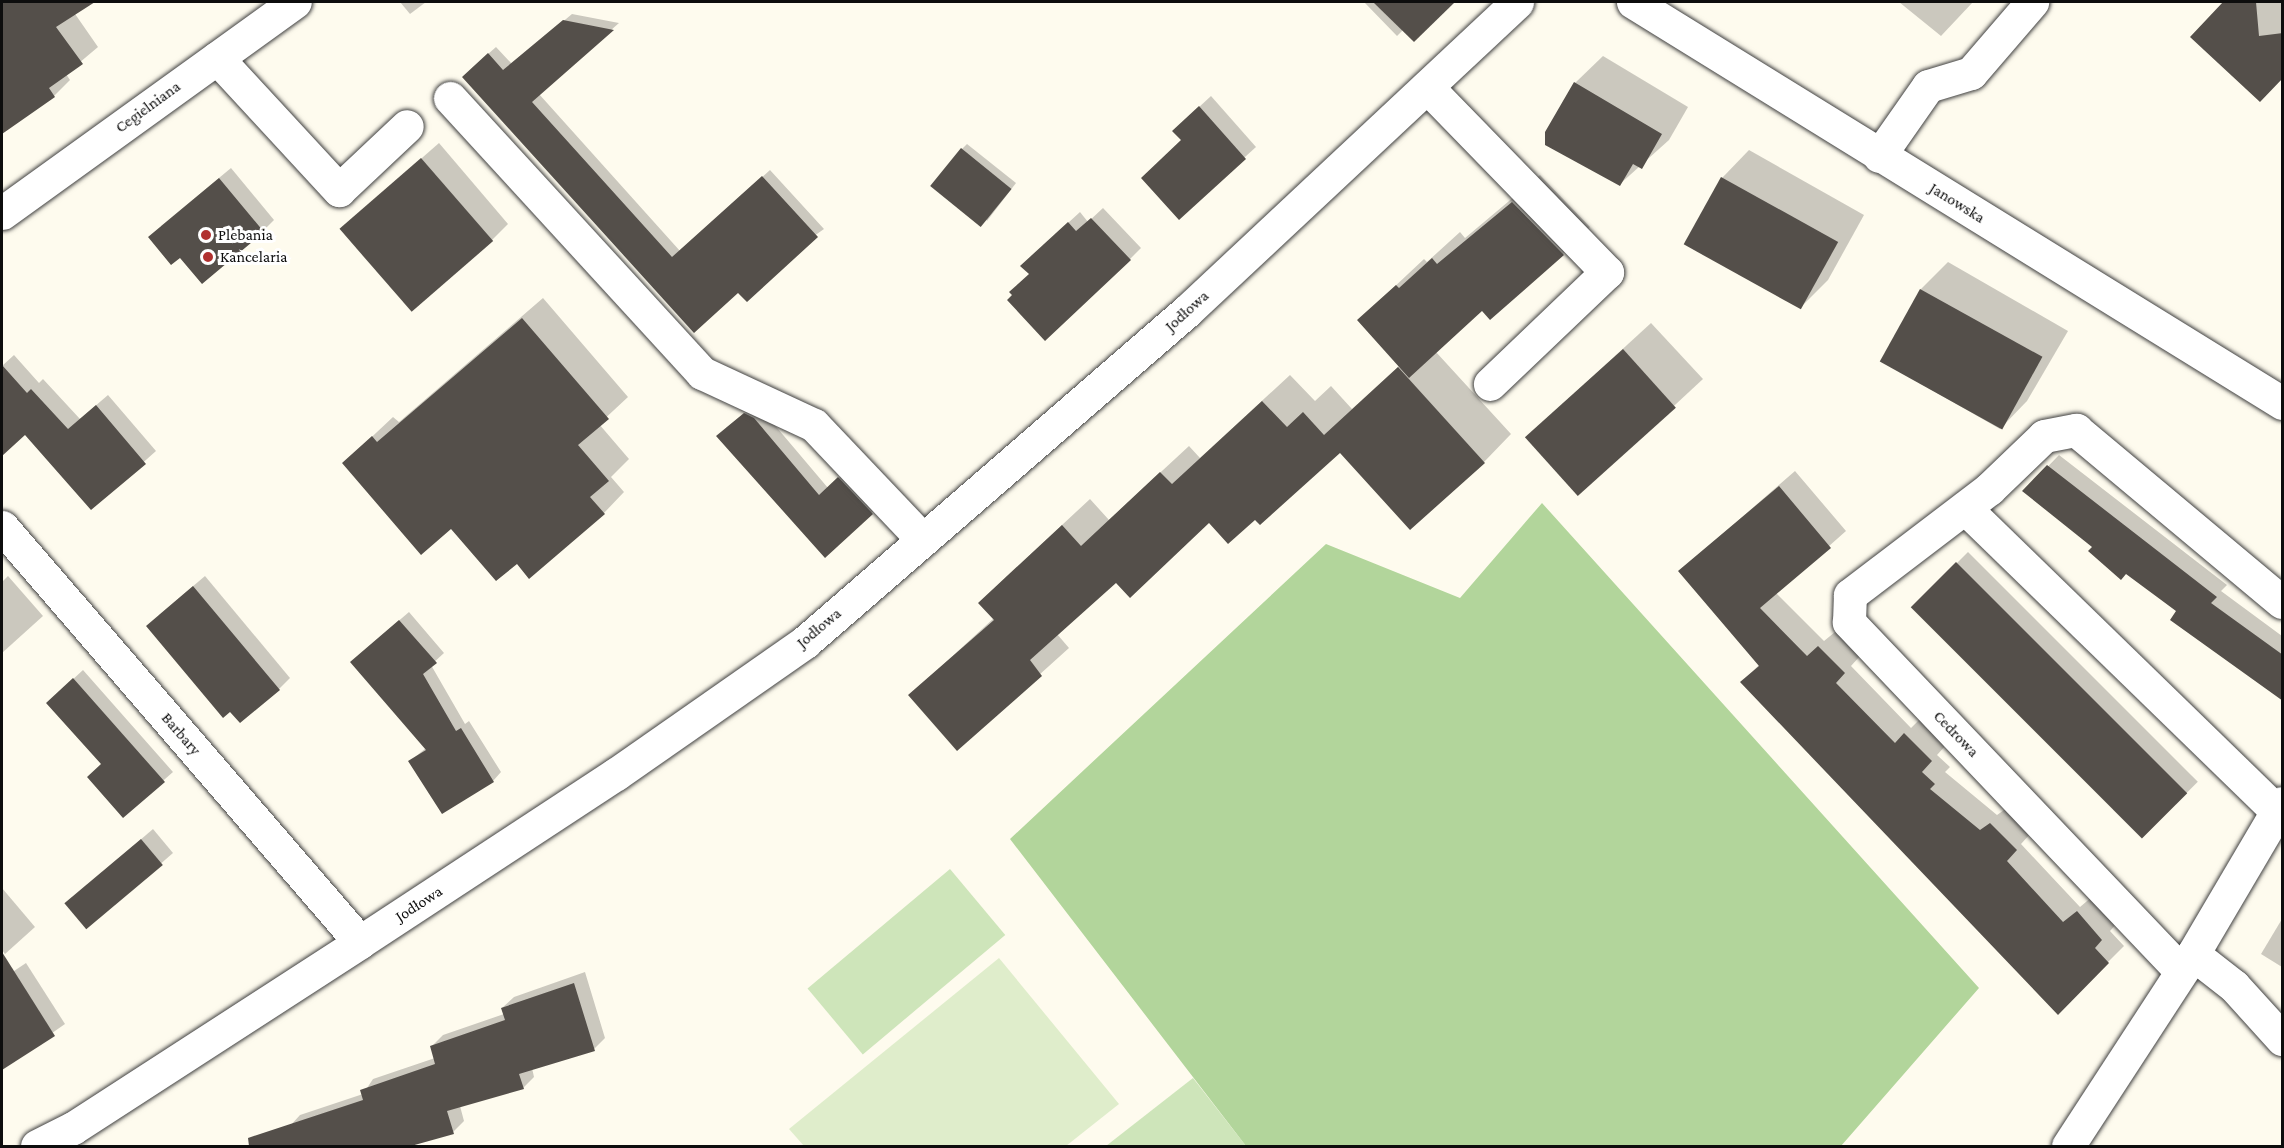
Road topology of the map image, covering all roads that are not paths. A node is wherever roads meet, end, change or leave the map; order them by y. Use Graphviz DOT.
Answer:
graph roads {
  1 [pos="295,2"];
  2 [pos="1517,2"];
  3 [pos="1633,2"];
  4 [pos="2032,2"];
  5 [pos="217,58"];
  6 [pos="1428,87"];
  7 [pos="450,98"];
  8 [pos="406,126"];
  9 [pos="1879,156"];
  10 [pos="2,213"];
  11 [pos="1490,384"];
  12 [pos="2283,403"];
  13 [pos="1965,508"];
  14 [pos="2,527"];
  15 [pos="923,540"];
  16 [pos="2283,602"];
  17 [pos="2280,807"];
  18 [pos="360,942"];
  19 [pos="2187,963"];
  20 [pos="2283,1039"];
  21 [pos="37,1146"];
  22 [pos="2068,1146"];
  1 -- 5 [label="street, Cegielniana"];
  2 -- 6 [label="street, Jodłowa"];
  3 -- 9 [label="street, Janowska"];
  4 -- 9 [label="street"];
  5 -- 8 [label="street"];
  5 -- 10 [label="street, Cegielniana"];
  6 -- 11 [label="street"];
  6 -- 15 [label="street, Jodłowa"];
  7 -- 15 [label="street"];
  9 -- 12 [label="street, Janowska"];
  13 -- 16 [label="street, Cedrowa"];
  13 -- 17 [label="street"];
  13 -- 19 [label="street, Cedrowa"];
  14 -- 18 [label="street, Barbary"];
  15 -- 18 [label="street, Jodłowa"];
  17 -- 19 [label="street"];
  18 -- 21 [label="street, Jodłowa"];
  19 -- 20 [label="street"];
  19 -- 22 [label="street"];
}
